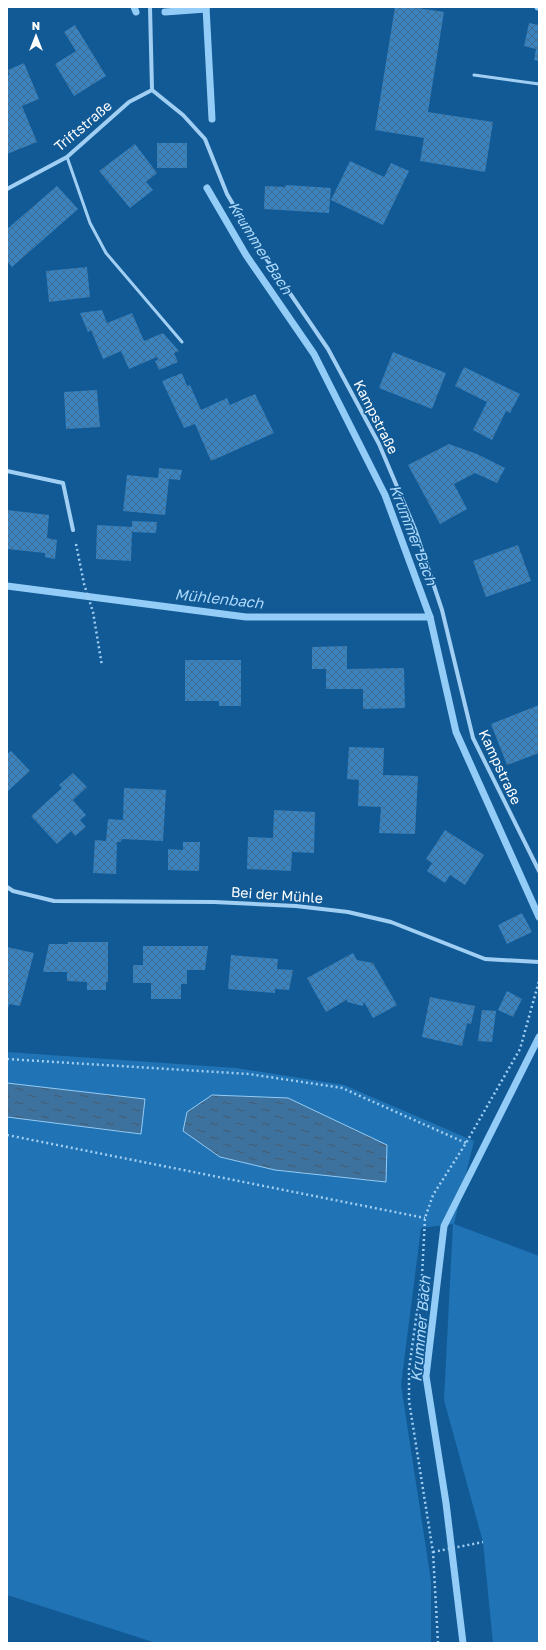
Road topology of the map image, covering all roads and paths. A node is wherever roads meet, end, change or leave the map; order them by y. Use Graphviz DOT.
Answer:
graph roads {
  1 [pos="150,7"];
  2 [pos="474,76"];
  3 [pos="539,84"];
  4 [pos="152,90"];
  5 [pos="67,157"];
  6 [pos="7,189"];
  7 [pos="182,342"];
  8 [pos="7,471"];
  9 [pos="73,530"];
  10 [pos="102,666"];
  11 [pos="539,871"];
  12 [pos="7,887"];
  13 [pos="539,962"];
  14 [pos="539,981"];
  15 [pos="7,1058"];
  16 [pos="7,1135"];
  17 [pos="466,1143"];
  18 [pos="425,1218"];
  19 [pos="483,1542"];
  20 [pos="433,1552"];
  21 [pos="438,1643"];
  1 -- 4 [label="street"];
  2 -- 3 [label="lane"];
  4 -- 5 [label="street, Triftstraße"];
  4 -- 11 [label="street, Kampstraße"];
  5 -- 6 [label="street, Triftstraße"];
  5 -- 7 [label="lane"];
  8 -- 9 [label="street"];
  9 -- 10 [label="path"];
  12 -- 13 [label="street, Bei der Mühle"];
  14 -- 17 [label="path"];
  15 -- 17 [label="path"];
  16 -- 18 [label="path"];
  17 -- 18 [label="path"];
  18 -- 20 [label="path"];
  19 -- 20 [label="path"];
  20 -- 21 [label="path"];
}
